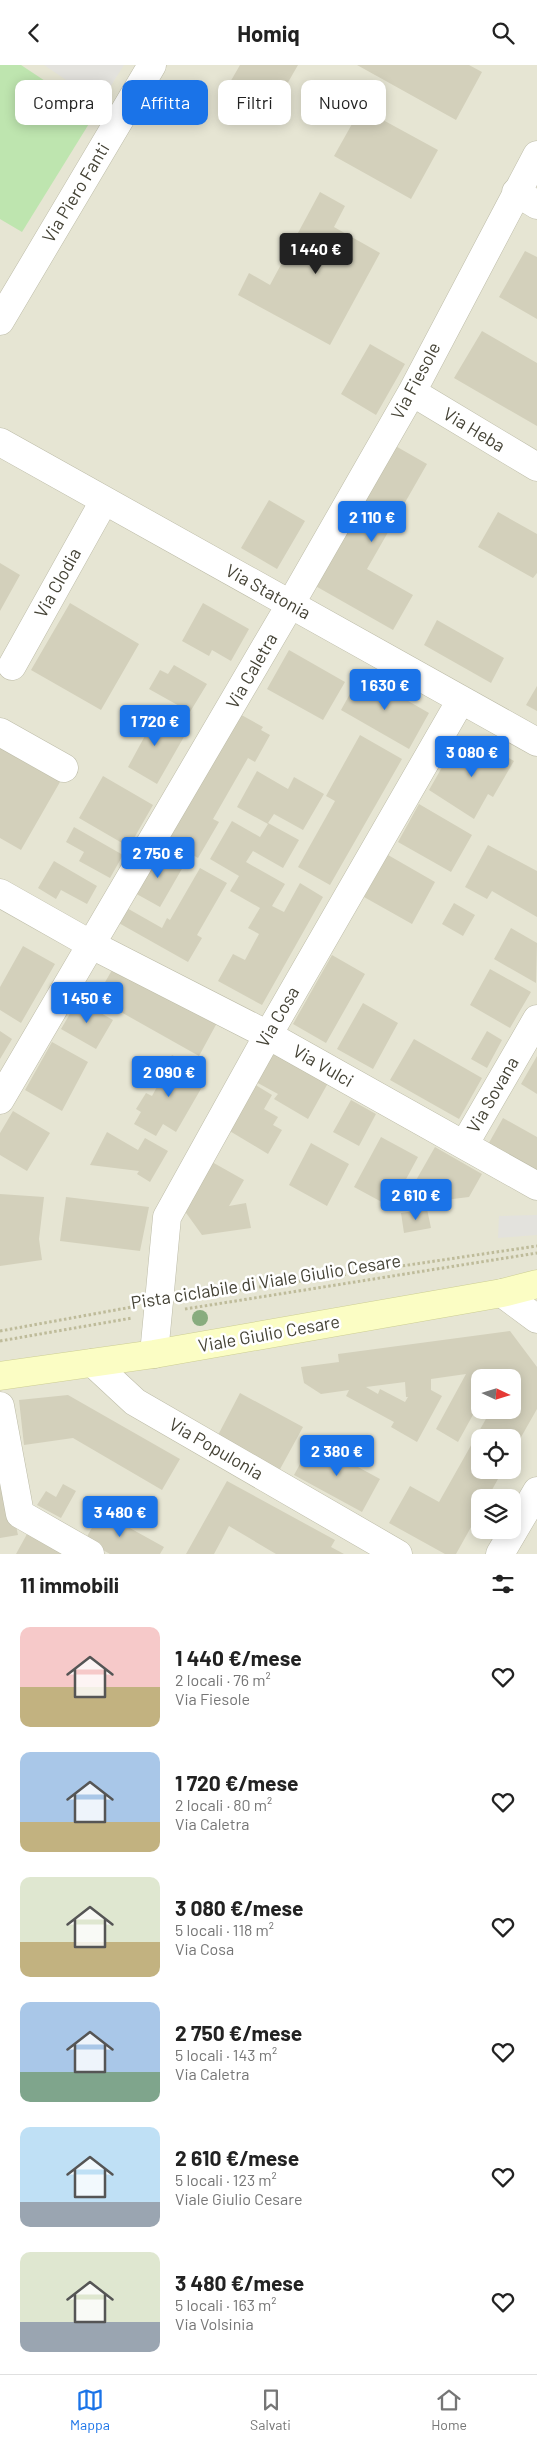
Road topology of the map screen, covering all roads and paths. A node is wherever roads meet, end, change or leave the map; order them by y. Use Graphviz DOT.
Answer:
graph roads {
  1 [pos="152,65"];
  2 [pos="537,155"];
  3 [pos="526,198"];
  4 [pos="0,321"];
  5 [pos="412,392"];
  6 [pos="0,441"];
  7 [pos="537,467"];
  8 [pos="104,501"];
  9 [pos="290,605"];
  10 [pos="12,666"];
  11 [pos="461,700"];
  12 [pos="0,732"];
  13 [pos="537,742"];
  14 [pos="64,768"];
  15 [pos="0,893"];
  16 [pos="92,945"];
  17 [pos="537,1019"];
  18 [pos="268,1035"];
  19 [pos="0,1100"];
  20 [pos="464,1145"];
  21 [pos="537,1187"];
  22 [pos="537,1246"];
  23 [pos="537,1253"];
  24 [pos="537,1284"];
  25 [pos="502,1293"];
  26 [pos="158,1308"];
  27 [pos="537,1319"];
  28 [pos="0,1331"];
  29 [pos="0,1341"];
  30 [pos="154,1354"];
  31 [pos="92,1363"];
  32 [pos="0,1376"];
  33 [pos="0,1406"];
  34 [pos="537,1491"];
  35 [pos="90,1554"];
  36 [pos="398,1554"];
  37 [pos="500,1554"];
  1 -- 4 [label="street, Via Piero Fanti"];
  2 -- 3 [label="street, Via Fiesole"];
  3 -- 5 [label="street, Via Fiesole"];
  5 -- 7 [label="street, Via Heba"];
  5 -- 9 [label="street, Via Fiesole"];
  6 -- 8 [label="street, Via Statonia"];
  8 -- 9 [label="street, Via Statonia"];
  8 -- 10 [label="street, Via Clodia"];
  9 -- 11 [label="street, Via Statonia"];
  9 -- 16 [label="street, Via Caletra"];
  11 -- 13 [label="street, Via Statonia"];
  11 -- 18 [label="street, Via Cosa"];
  12 -- 14 [label="street"];
  15 -- 16 [label="street, Via Vulci"];
  16 -- 18 [label="street, Via Vulci"];
  16 -- 19 [label="street, Via Caletra"];
  17 -- 20 [label="street, Via Sovana"];
  18 -- 20 [label="street, Via Vulci"];
  18 -- 26 [label="street, Via Cosa"];
  20 -- 21 [label="street, Via Vulci"];
  22 -- 26 [label="path"];
  23 -- 26 [label="path, Pista ciclabile di Viale Giulio Cesare"];
  24 -- 25 [label="main road, Viale Giulio Cesare"];
  25 -- 27 [label="street"];
  25 -- 30 [label="main road, Viale Giulio Cesare"];
  26 -- 28 [label="path"];
  26 -- 29 [label="path, Pista ciclabile di Viale Giulio Cesare"];
  26 -- 30 [label="street, Via Cosa"];
  30 -- 31 [label="main road, Viale Giulio Cesare"];
  31 -- 32 [label="main road, Viale Giulio Cesare"];
  31 -- 36 [label="street, Via Populonia"];
  33 -- 35 [label="street"];
  34 -- 37 [label="street"];
}
